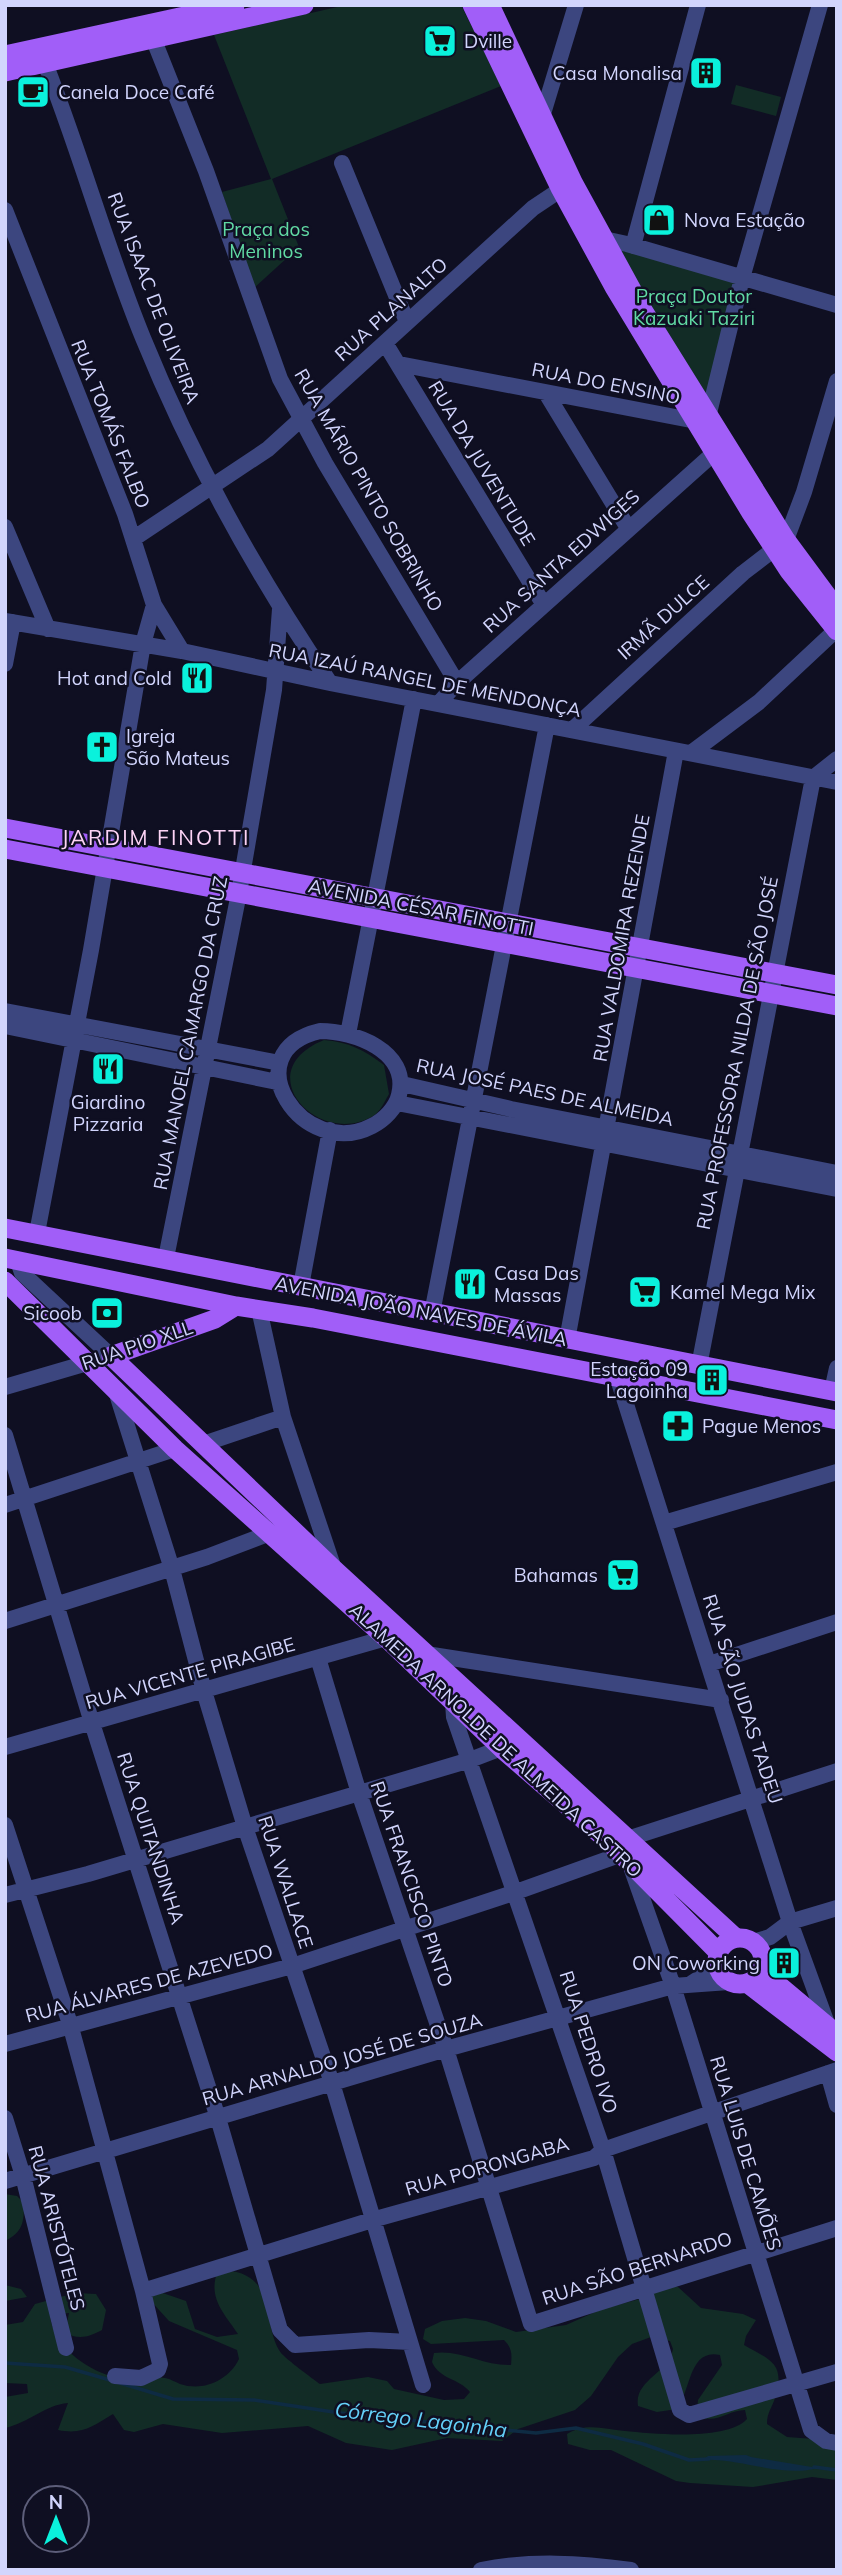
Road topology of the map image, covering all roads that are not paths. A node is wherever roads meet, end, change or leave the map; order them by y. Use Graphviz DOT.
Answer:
graph roads {
  1 [pos="235,5"];
  2 [pos="304,5"];
  3 [pos="472,5"];
  4 [pos="490,5"];
  5 [pos="576,5"];
  6 [pos="698,5"];
  7 [pos="820,5"];
  8 [pos="153,38"];
  9 [pos="5,54"];
  10 [pos="42,56"];
  11 [pos="5,72"];
  12 [pos="542,117"];
  13 [pos="342,163"];
  14 [pos="567,185"];
  15 [pos="5,210"];
  16 [pos="597,243"];
  17 [pos="633,246"];
  18 [pos="742,278"];
  19 [pos="837,305"];
  20 [pos="407,322"];
  21 [pos="385,342"];
  22 [pos="399,364"];
  23 [pos="837,381"];
  24 [pos="546,393"];
  25 [pos="703,417"];
  26 [pos="301,421"];
  27 [pos="714,453"];
  28 [pos="210,487"];
  29 [pos="5,527"];
  30 [pos="628,528"];
  31 [pos="133,538"];
  32 [pos="780,544"];
  33 [pos="153,605"];
  34 [pos="544,605"];
  35 [pos="280,609"];
  36 [pos="837,609"];
  37 [pos="9,621"];
  38 [pos="48,629"];
  39 [pos="836,630"];
  40 [pos="144,644"];
  41 [pos="182,651"];
  42 [pos="5,664"];
  43 [pos="274,671"];
  44 [pos="330,683"];
  45 [pos="457,683"];
  46 [pos="414,699"];
  47 [pos="439,704"];
  48 [pos="547,726"];
  49 [pos="572,730"];
  50 [pos="683,752"];
  51 [pos="837,759"];
  52 [pos="813,778"];
  53 [pos="837,782"];
  54 [pos="5,828"];
  55 [pos="108,846"];
  56 [pos="5,849"];
  57 [pos="105,867"];
  58 [pos="241,883"];
  59 [pos="376,897"];
  60 [pos="372,918"];
  61 [pos="509,925"];
  62 [pos="504,945"];
  63 [pos="641,947"];
  64 [pos="637,969"];
  65 [pos="774,972"];
  66 [pos="837,985"];
  67 [pos="770,993"];
  68 [pos="837,1006"];
  69 [pos="5,1011"];
  70 [pos="5,1026"];
  71 [pos="75,1033"];
  72 [pos="348,1034"];
  73 [pos="206,1058"];
  74 [pos="280,1063"];
  75 [pos="277,1082"];
  76 [pos="402,1084"];
  77 [pos="397,1102"];
  78 [pos="472,1109"];
  79 [pos="330,1130"];
  80 [pos="605,1135"];
  81 [pos="737,1161"];
  82 [pos="837,1172"];
  83 [pos="837,1189"];
  84 [pos="5,1228"];
  85 [pos="37,1233"];
  86 [pos="166,1258"];
  87 [pos="12,1259"];
  88 [pos="237,1275"];
  89 [pos="5,1280"];
  90 [pos="301,1286"];
  91 [pos="236,1306"];
  92 [pos="259,1309"];
  93 [pos="432,1313"];
  94 [pos="567,1340"];
  95 [pos="111,1356"];
  96 [pos="91,1362"];
  97 [pos="699,1366"];
  98 [pos="837,1368"];
  99 [pos="618,1379"];
  100 [pos="5,1387"];
  101 [pos="116,1391"];
  102 [pos="835,1392"];
  103 [pos="284,1417"];
  104 [pos="837,1420"];
  105 [pos="5,1435"];
  106 [pos="203,1444"];
  107 [pos="176,1449"];
  108 [pos="136,1461"];
  109 [pos="837,1472"];
  110 [pos="24,1498"];
  111 [pos="5,1505"];
  112 [pos="664,1523"];
  113 [pos="291,1527"];
  114 [pos="268,1534"];
  115 [pos="172,1569"];
  116 [pos="334,1569"];
  117 [pos="57,1606"];
  118 [pos="5,1621"];
  119 [pos="837,1622"];
  120 [pos="386,1638"];
  121 [pos="426,1654"];
  122 [pos="318,1658"];
  123 [pos="709,1664"];
  124 [pos="204,1691"];
  125 [pos="459,1696"];
  126 [pos="721,1700"];
  127 [pos="92,1723"];
  128 [pos="510,1744"];
  129 [pos="5,1747"];
  130 [pos="470,1760"];
  131 [pos="837,1771"];
  132 [pos="359,1793"];
  133 [pos="753,1799"];
  134 [pos="5,1825"];
  135 [pos="246,1827"];
  136 [pos="626,1852"];
  137 [pos="136,1860"];
  138 [pos="27,1890"];
  139 [pos="516,1892"];
  140 [pos="5,1895"];
  141 [pos="837,1909"];
  142 [pos="790,1922"];
  143 [pos="404,1930"];
  144 [pos="744,1958"];
  145 [pos="292,1966"];
  146 [pos="673,1986"];
  147 [pos="178,1996"];
  148 [pos="560,2018"];
  149 [pos="70,2024"];
  150 [pos="833,2032"];
  151 [pos="5,2044"];
  152 [pos="446,2049"];
  153 [pos="837,2052"];
  154 [pos="832,2071"];
  155 [pos="332,2083"];
  156 [pos="837,2105"];
  157 [pos="710,2111"];
  158 [pos="5,2118"];
  159 [pos="218,2118"];
  160 [pos="103,2150"];
  161 [pos="603,2150"];
  162 [pos="23,2176"];
  163 [pos="5,2181"];
  164 [pos="489,2188"];
  165 [pos="372,2220"];
  166 [pos="837,2228"];
  167 [pos="755,2252"];
  168 [pos="257,2255"];
  169 [pos="644,2288"];
  170 [pos="143,2291"];
  171 [pos="531,2324"];
  172 [pos="410,2342"];
  173 [pos="66,2348"];
  174 [pos="837,2372"];
  175 [pos="115,2376"];
  176 [pos="798,2384"];
  177 [pos="423,2385"];
  178 [pos="837,2442"];
  179 [pos="481,2570"];
  180 [pos="631,2570"];
  1 -- 10 [label="main road"];
  2 -- 8 [label="main road"];
  3 -- 14 [label="main road"];
  4 -- 12 [label="main road"];
  5 -- 12 [label="street"];
  6 -- 17 [label="street"];
  7 -- 18 [label="street"];
  8 -- 10 [label="main road"];
  8 -- 26 [label="street, RUA MÁRIO PINTO SOBRINHO"];
  9 -- 10 [label="main road"];
  10 -- 11 [label="main road"];
  10 -- 28 [label="street, RUA ISAAC DE OLIVEIRA"];
  12 -- 14 [label="main road"];
  13 -- 20 [label="street"];
  14 -- 16 [label="main road"];
  14 -- 20 [label="street, RUA PLANALTO"];
  15 -- 31 [label="street, RUA TOMÁS FALBO"];
  16 -- 17 [label="street"];
  16 -- 25 [label="main road"];
  17 -- 18 [label="street"];
  18 -- 19 [label="street"];
  18 -- 25 [label="street"];
  20 -- 21 [label="street, RUA PLANALTO"];
  21 -- 22 [label="street, RUA DA JUVENTUDE"];
  21 -- 26 [label="street, RUA PLANALTO"];
  22 -- 24 [label="street, RUA DO ENSINO"];
  22 -- 34 [label="street, RUA DA JUVENTUDE"];
  23 -- 32 [label="street"];
  24 -- 25 [label="street, RUA DO ENSINO"];
  24 -- 30 [label="street"];
  25 -- 27 [label="main road"];
  25 -- 32 [label="main road"];
  26 -- 28 [label="street, RUA PLANALTO"];
  26 -- 45 [label="street, RUA MÁRIO PINTO SOBRINHO"];
  27 -- 30 [label="street, RUA SANTA EDWIGES"];
  27 -- 32 [label="main road"];
  28 -- 31 [label="street, RUA PLANALTO"];
  28 -- 35 [label="street, RUA ISAAC DE OLIVEIRA"];
  29 -- 38 [label="street"];
  30 -- 34 [label="street, RUA SANTA EDWIGES"];
  31 -- 33 [label="street, RUA TOMÁS FALBO"];
  32 -- 36 [label="main road"];
  32 -- 39 [label="main road"];
  32 -- 49 [label="street, IRMÃ DULCE"];
  33 -- 40 [label="street"];
  33 -- 41 [label="street, RUA TOMÁS FALBO"];
  34 -- 45 [label="street, RUA SANTA EDWIGES"];
  35 -- 43 [label="street, RUA MANOEL CAMARGO DA CRUZ"];
  35 -- 44 [label="street, RUA ISAAC DE OLIVEIRA"];
  37 -- 38 [label="street, RUA IZAÚ RANGEL DE MENDONÇA"];
  37 -- 42 [label="street"];
  38 -- 40 [label="street, RUA IZAÚ RANGEL DE MENDONÇA"];
  39 -- 50 [label="street"];
  40 -- 41 [label="street, RUA IZAÚ RANGEL DE MENDONÇA"];
  40 -- 55 [label="street"];
  41 -- 43 [label="street, RUA IZAÚ RANGEL DE MENDONÇA"];
  43 -- 44 [label="street, RUA IZAÚ RANGEL DE MENDONÇA"];
  43 -- 58 [label="street, RUA MANOEL CAMARGO DA CRUZ"];
  44 -- 46 [label="street, RUA IZAÚ RANGEL DE MENDONÇA"];
  45 -- 47 [label="street, RUA SANTA EDWIGES"];
  46 -- 47 [label="street, RUA IZAÚ RANGEL DE MENDONÇA"];
  46 -- 59 [label="street"];
  47 -- 48 [label="street, RUA IZAÚ RANGEL DE MENDONÇA"];
  48 -- 49 [label="street, RUA IZAÚ RANGEL DE MENDONÇA"];
  48 -- 61 [label="street"];
  49 -- 50 [label="street, RUA IZAÚ RANGEL DE MENDONÇA"];
  50 -- 52 [label="street, RUA IZAÚ RANGEL DE MENDONÇA"];
  50 -- 63 [label="street, RUA VALDOMIRA REZENDE"];
  51 -- 52 [label="street"];
  52 -- 53 [label="street, RUA IZAÚ RANGEL DE MENDONÇA"];
  52 -- 65 [label="street, RUA PROFESSORA NILDA DE SÃO JOSÉ"];
  54 -- 55 [label="main road, AVENIDA CÉSAR FINOTTI"];
  55 -- 57 [label="street"];
  55 -- 58 [label="main road, AVENIDA CÉSAR FINOTTI"];
  56 -- 57 [label="main road, AVENIDA CÉSAR FINOTTI"];
  57 -- 58 [label="main road, AVENIDA CÉSAR FINOTTI"];
  57 -- 71 [label="street"];
  58 -- 59 [label="main road, AVENIDA CÉSAR FINOTTI"];
  58 -- 60 [label="main road, AVENIDA CÉSAR FINOTTI"];
  58 -- 73 [label="street, RUA MANOEL CAMARGO DA CRUZ"];
  59 -- 60 [label="street"];
  59 -- 61 [label="main road, AVENIDA CÉSAR FINOTTI"];
  60 -- 62 [label="main road, AVENIDA CÉSAR FINOTTI"];
  60 -- 72 [label="street"];
  61 -- 62 [label="street"];
  61 -- 63 [label="main road, AVENIDA CÉSAR FINOTTI"];
  62 -- 64 [label="main road, AVENIDA CÉSAR FINOTTI"];
  62 -- 78 [label="street"];
  63 -- 64 [label="street, RUA VALDOMIRA REZENDE"];
  63 -- 65 [label="main road, AVENIDA CÉSAR FINOTTI"];
  64 -- 67 [label="main road, AVENIDA CÉSAR FINOTTI"];
  64 -- 80 [label="street, RUA VALDOMIRA REZENDE"];
  65 -- 66 [label="main road, AVENIDA CÉSAR FINOTTI"];
  65 -- 67 [label="street, RUA PROFESSORA NILDA DE SÃO JOSÉ"];
  67 -- 68 [label="main road, AVENIDA CÉSAR FINOTTI"];
  67 -- 81 [label="street, RUA PROFESSORA NILDA DE SÃO JOSÉ"];
  69 -- 71 [label="street"];
  70 -- 71 [label="street"];
  71 -- 73 [label="street"];
  71 -- 85 [label="street"];
  72 -- 74 [label="street, RUA JOSÉ PAES DE ALMEIDA"];
  72 -- 76 [label="street, RUA JOSÉ PAES DE ALMEIDA"];
  73 -- 74 [label="street"];
  73 -- 75 [label="street"];
  73 -- 86 [label="street, RUA MANOEL CAMARGO DA CRUZ"];
  74 -- 75 [label="street"];
  75 -- 79 [label="street"];
  76 -- 77 [label="street"];
  76 -- 78 [label="street, RUA JOSÉ PAES DE ALMEIDA"];
  77 -- 78 [label="street, RUA JOSÉ PAES DE ALMEIDA"];
  77 -- 79 [label="street"];
  78 -- 80 [label="street, RUA JOSÉ PAES DE ALMEIDA"];
  78 -- 93 [label="street"];
  79 -- 90 [label="street"];
  80 -- 81 [label="street, RUA JOSÉ PAES DE ALMEIDA"];
  80 -- 94 [label="street, RUA VALDOMIRA REZENDE"];
  81 -- 82 [label="street, RUA JOSÉ PAES DE ALMEIDA"];
  81 -- 83 [label="street, RUA JOSÉ PAES DE ALMEIDA"];
  81 -- 97 [label="street, RUA PROFESSORA NILDA DE SÃO JOSÉ"];
  84 -- 85 [label="main road, AVENIDA JOÃO NAVES DE ÁVILA"];
  85 -- 86 [label="main road, AVENIDA JOÃO NAVES DE ÁVILA"];
  86 -- 88 [label="main road, AVENIDA JOÃO NAVES DE ÁVILA"];
  87 -- 91 [label="main road, AVENIDA JOÃO NAVES DE ÁVILA"];
  87 -- 95 [label="street, ALAMEDA ARNOLDE DE ALMEIDA CASTRO"];
  88 -- 90 [label="main road, AVENIDA JOÃO NAVES DE ÁVILA"];
  88 -- 91 [label="main road"];
  89 -- 96 [label="main road, ALAMEDA ARNOLDE DE ALMEIDA CASTRO"];
  90 -- 93 [label="main road, AVENIDA JOÃO NAVES DE ÁVILA"];
  91 -- 92 [label="main road, AVENIDA JOÃO NAVES DE ÁVILA"];
  91 -- 95 [label="main road, RUA PIO XLL"];
  92 -- 99 [label="main road, AVENIDA JOÃO NAVES DE ÁVILA"];
  92 -- 103 [label="street"];
  93 -- 94 [label="main road, AVENIDA JOÃO NAVES DE ÁVILA"];
  94 -- 97 [label="main road, AVENIDA JOÃO NAVES DE ÁVILA"];
  95 -- 96 [label="street, RUA PIO XLL"];
  95 -- 106 [label="main road, ALAMEDA ARNOLDE DE ALMEIDA CASTRO"];
  96 -- 100 [label="street, RUA PIO XLL"];
  96 -- 101 [label="main road, ALAMEDA ARNOLDE DE ALMEIDA CASTRO"];
  97 -- 102 [label="main road, AVENIDA JOÃO NAVES DE ÁVILA"];
  98 -- 102 [label="street"];
  99 -- 104 [label="main road, AVENIDA JOÃO NAVES DE ÁVILA"];
  99 -- 112 [label="street, RUA SÃO JUDAS TADEU"];
  101 -- 107 [label="main road, ALAMEDA ARNOLDE DE ALMEIDA CASTRO"];
  101 -- 108 [label="street, RUA WALLACE"];
  103 -- 106 [label="street"];
  103 -- 116 [label="street"];
  105 -- 110 [label="street, RUA QUITANDINHA"];
  106 -- 113 [label="main road, ALAMEDA ARNOLDE DE ALMEIDA CASTRO"];
  107 -- 108 [label="street"];
  107 -- 114 [label="main road, ALAMEDA ARNOLDE DE ALMEIDA CASTRO"];
  108 -- 110 [label="street"];
  108 -- 115 [label="street, RUA WALLACE"];
  109 -- 112 [label="street"];
  110 -- 111 [label="street"];
  110 -- 117 [label="street, RUA QUITANDINHA"];
  112 -- 123 [label="street, RUA SÃO JUDAS TADEU"];
  113 -- 114 [label="street"];
  113 -- 116 [label="main road, ALAMEDA ARNOLDE DE ALMEIDA CASTRO"];
  114 -- 115 [label="street"];
  114 -- 120 [label="main road, ALAMEDA ARNOLDE DE ALMEIDA CASTRO"];
  115 -- 117 [label="street"];
  115 -- 124 [label="street, RUA WALLACE"];
  116 -- 121 [label="main road, ALAMEDA ARNOLDE DE ALMEIDA CASTRO"];
  117 -- 118 [label="street"];
  117 -- 127 [label="street, RUA QUITANDINHA"];
  119 -- 123 [label="street"];
  120 -- 122 [label="street, RUA VICENTE PIRAGIBE"];
  120 -- 125 [label="main road, ALAMEDA ARNOLDE DE ALMEIDA CASTRO"];
  121 -- 125 [label="main road, ALAMEDA ARNOLDE DE ALMEIDA CASTRO"];
  121 -- 126 [label="street"];
  122 -- 124 [label="street, RUA VICENTE PIRAGIBE"];
  122 -- 132 [label="street, RUA FRANCISCO PINTO"];
  123 -- 126 [label="street, RUA SÃO JUDAS TADEU"];
  124 -- 127 [label="street, RUA VICENTE PIRAGIBE"];
  124 -- 135 [label="street, RUA WALLACE"];
  125 -- 128 [label="main road, ALAMEDA ARNOLDE DE ALMEIDA CASTRO"];
  125 -- 130 [label="street, RUA PEDRO IVO"];
  126 -- 133 [label="street, RUA SÃO JUDAS TADEU"];
  127 -- 129 [label="street, RUA VICENTE PIRAGIBE"];
  127 -- 137 [label="street, RUA QUITANDINHA"];
  128 -- 130 [label="street"];
  128 -- 136 [label="main road, ALAMEDA ARNOLDE DE ALMEIDA CASTRO"];
  130 -- 132 [label="street"];
  130 -- 139 [label="street, RUA PEDRO IVO"];
  131 -- 133 [label="street, RUA ÁLVARES DE AZEVEDO"];
  132 -- 135 [label="street"];
  132 -- 143 [label="street, RUA FRANCISCO PINTO"];
  133 -- 136 [label="street, RUA ÁLVARES DE AZEVEDO"];
  133 -- 142 [label="street, RUA SÃO JUDAS TADEU"];
  134 -- 138 [label="street"];
  135 -- 137 [label="street"];
  135 -- 145 [label="street, RUA WALLACE"];
  136 -- 139 [label="street, RUA ÁLVARES DE AZEVEDO"];
  136 -- 144 [label="main road, ALAMEDA ARNOLDE DE ALMEIDA CASTRO"];
  136 -- 146 [label="street, RUA LUIS DE CAMÕES"];
  137 -- 138 [label="street"];
  137 -- 147 [label="street, RUA QUITANDINHA"];
  138 -- 140 [label="street"];
  138 -- 149 [label="street"];
  139 -- 143 [label="street, RUA ÁLVARES DE AZEVEDO"];
  139 -- 148 [label="street, RUA PEDRO IVO"];
  141 -- 142 [label="street"];
  142 -- 144 [label="street, RUA ARNALDO JOSÉ DE SOUZA"];
  142 -- 150 [label="street, RUA SÃO JUDAS TADEU"];
  143 -- 145 [label="street, RUA ÁLVARES DE AZEVEDO"];
  143 -- 152 [label="street, RUA FRANCISCO PINTO"];
  144 -- 146 [label="street, RUA ARNALDO JOSÉ DE SOUZA"];
  144 -- 150 [label="main road, ALAMEDA ARNOLDE DE ALMEIDA CASTRO"];
  144 -- 153 [label="main road, ALAMEDA ARNOLDE DE ALMEIDA CASTRO"];
  145 -- 147 [label="street, RUA ÁLVARES DE AZEVEDO"];
  145 -- 155 [label="street, RUA WALLACE"];
  146 -- 148 [label="street, RUA ARNALDO JOSÉ DE SOUZA"];
  146 -- 157 [label="street, RUA LUIS DE CAMÕES"];
  147 -- 149 [label="street, RUA ÁLVARES DE AZEVEDO"];
  147 -- 159 [label="street, RUA QUITANDINHA"];
  148 -- 152 [label="street, RUA ARNALDO JOSÉ DE SOUZA"];
  148 -- 161 [label="street, RUA PEDRO IVO"];
  149 -- 151 [label="street, RUA ÁLVARES DE AZEVEDO"];
  149 -- 160 [label="street"];
  152 -- 155 [label="street, RUA ARNALDO JOSÉ DE SOUZA"];
  152 -- 164 [label="street, RUA FRANCISCO PINTO"];
  154 -- 156 [label="street"];
  154 -- 157 [label="street, RUA PORONGABA"];
  155 -- 159 [label="street, RUA ARNALDO JOSÉ DE SOUZA"];
  155 -- 165 [label="street, RUA WALLACE"];
  157 -- 161 [label="street, RUA PORONGABA"];
  157 -- 167 [label="street, RUA LUIS DE CAMÕES"];
  158 -- 162 [label="street, RUA ARISTÓTELES"];
  159 -- 160 [label="street, RUA ARNALDO JOSÉ DE SOUZA"];
  159 -- 168 [label="street, RUA QUITANDINHA"];
  160 -- 162 [label="street, RUA ARNALDO JOSÉ DE SOUZA"];
  160 -- 170 [label="street"];
  161 -- 164 [label="street, RUA PORONGABA"];
  161 -- 169 [label="street, RUA PEDRO IVO"];
  162 -- 163 [label="street, RUA ARNALDO JOSÉ DE SOUZA"];
  162 -- 173 [label="street, RUA ARISTÓTELES"];
  164 -- 165 [label="street, RUA PORONGABA"];
  164 -- 171 [label="street, RUA FRANCISCO PINTO"];
  165 -- 168 [label="street, RUA PORONGABA"];
  165 -- 172 [label="street, RUA WALLACE"];
  166 -- 167 [label="street, RUA SÃO BERNARDO"];
  167 -- 169 [label="street, RUA SÃO BERNARDO"];
  167 -- 176 [label="street, RUA LUIS DE CAMÕES"];
  168 -- 170 [label="street, RUA PORONGABA"];
  168 -- 172 [label="street, RUA QUITANDINHA"];
  169 -- 171 [label="street, RUA SÃO BERNARDO"];
  169 -- 176 [label="street, RUA PEDRO IVO"];
  170 -- 175 [label="street"];
  172 -- 177 [label="street, RUA WALLACE"];
  174 -- 176 [label="street"];
  176 -- 178 [label="street, RUA LUIS DE CAMÕES"];
  179 -- 180 [label="street"];
}
